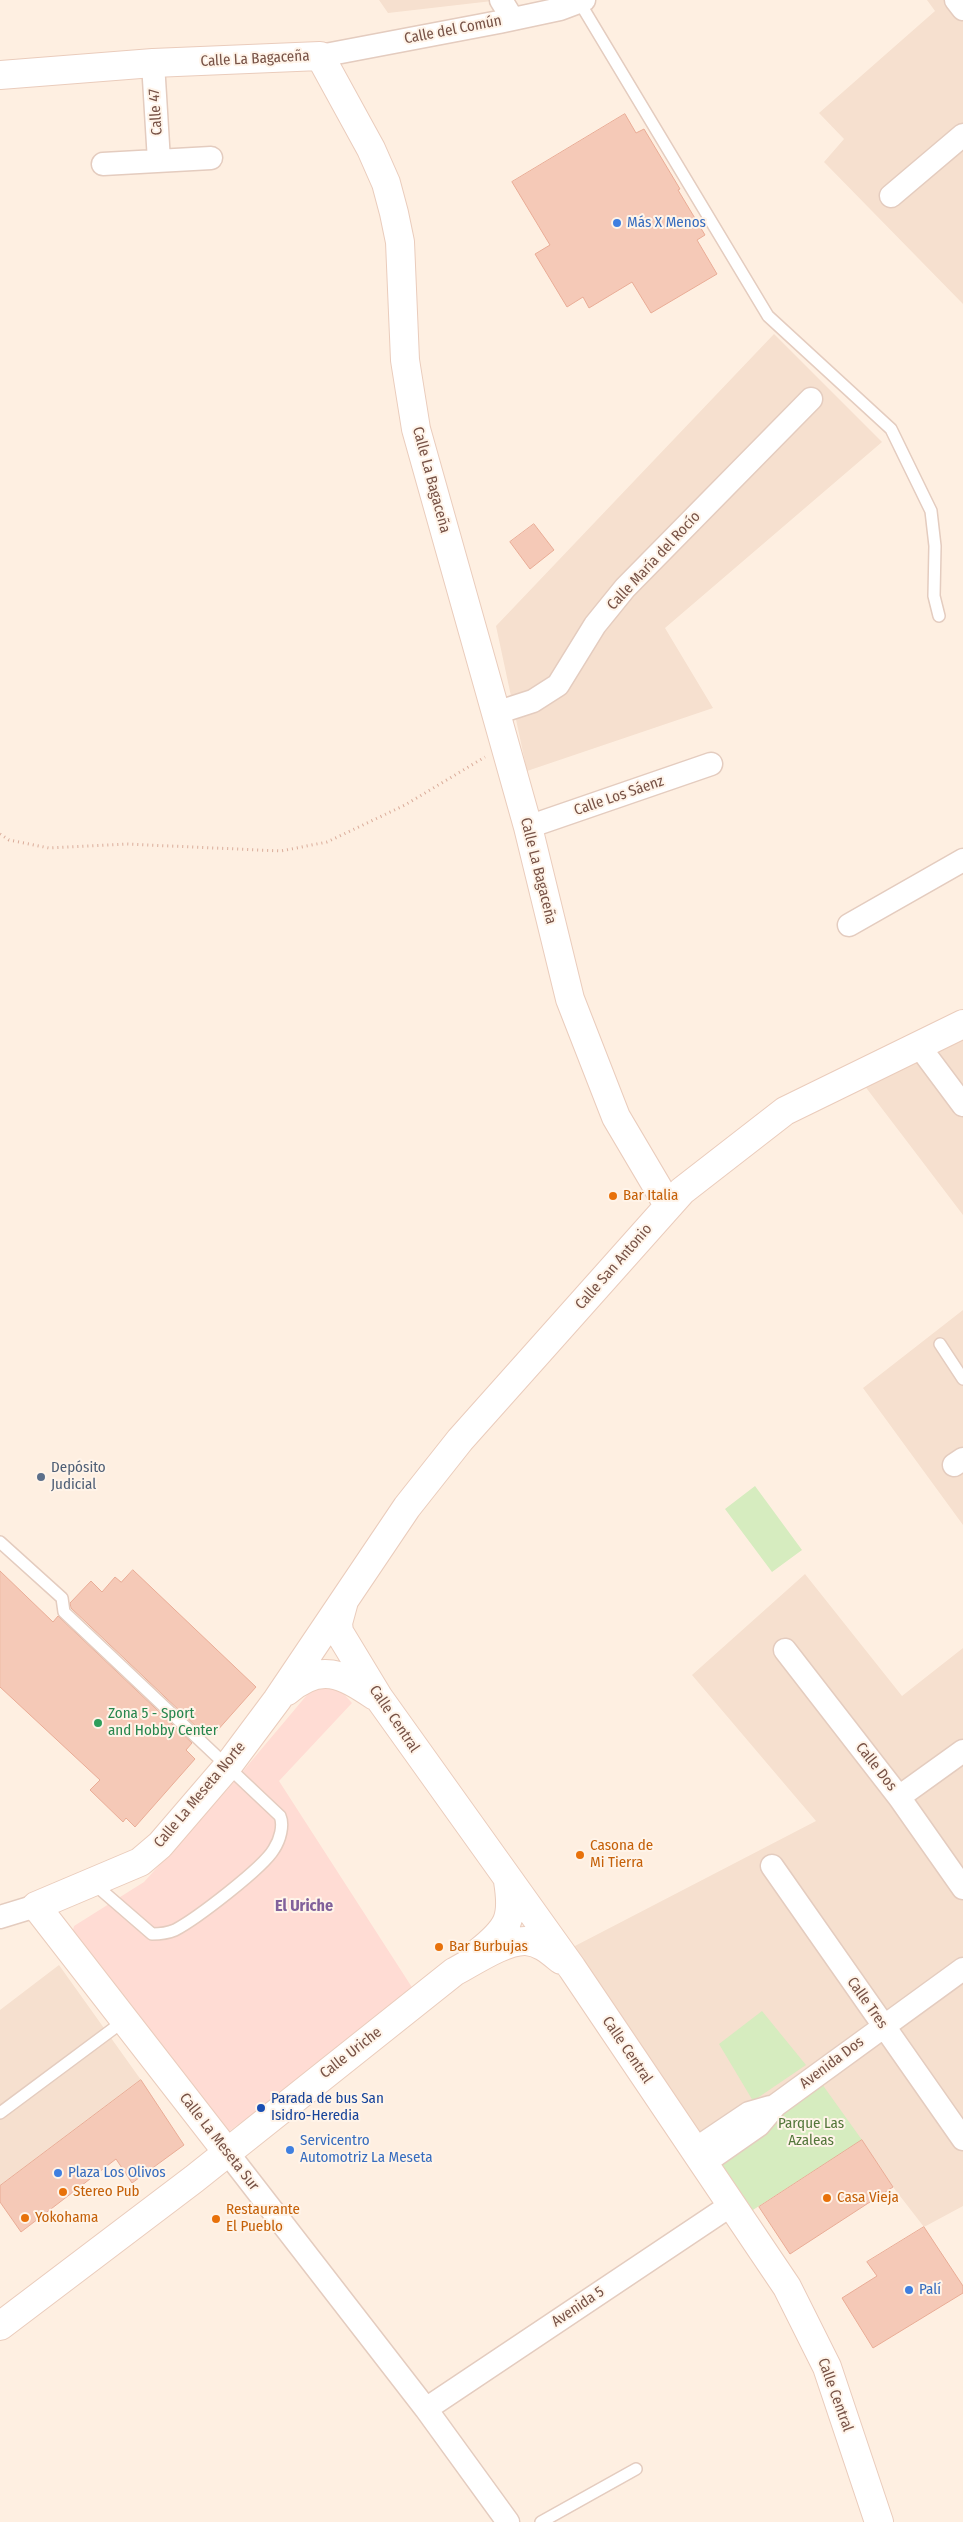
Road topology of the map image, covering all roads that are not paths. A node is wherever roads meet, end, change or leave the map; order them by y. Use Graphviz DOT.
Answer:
graph roads {
  1 [pos="956,0"];
  2 [pos="582,2"];
  3 [pos="506,9"];
  4 [pos="963,9"];
  5 [pos="320,56"];
  6 [pos="153,63"];
  7 [pos="0,75"];
  8 [pos="963,135"];
  9 [pos="211,158"];
  10 [pos="159,161"];
  11 [pos="103,164"];
  12 [pos="891,196"];
  13 [pos="811,399"];
  14 [pos="938,616"];
  15 [pos="496,713"];
  16 [pos="711,764"];
  17 [pos="528,827"];
  18 [pos="963,860"];
  19 [pos="849,924"];
  20 [pos="963,1024"];
  21 [pos="919,1046"];
  22 [pos="963,1105"];
  23 [pos="668,1205"];
  24 [pos="940,1344"];
  25 [pos="963,1379"];
  26 [pos="0,1542"];
  27 [pos="344,1601"];
  28 [pos="785,1650"];
  29 [pos="379,1698"];
  30 [pos="277,1700"];
  31 [pos="963,1751"];
  32 [pos="227,1767"];
  33 [pos="899,1797"];
  34 [pos="140,1862"];
  35 [pos="772,1866"];
  36 [pos="508,1880"];
  37 [pos="963,1888"];
  38 [pos="100,1889"];
  39 [pos="36,1906"];
  40 [pos="0,1917"];
  41 [pos="69,1946"];
  42 [pos="572,1968"];
  43 [pos="963,1969"];
  44 [pos="454,1972"];
  45 [pos="125,2020"];
  46 [pos="882,2026"];
  47 [pos="0,2113"];
  48 [pos="207,2128"];
  49 [pos="253,2130"];
  50 [pos="963,2139"];
  51 [pos="227,2152"];
  52 [pos="699,2157"];
  53 [pos="731,2205"];
  54 [pos="0,2326"];
  55 [pos="426,2409"];
  56 [pos="636,2469"];
  57 [pos="508,2522"];
  58 [pos="541,2522"];
  59 [pos="879,2522"];
  1 -- 4 [label="street"];
  2 -- 3 [label="street, Calle del Común"];
  2 -- 14 [label="lane"];
  3 -- 5 [label="street, Calle del Común"];
  5 -- 6 [label="main road, Calle La Bagaceña"];
  5 -- 15 [label="main road, Calle La Bagaceña"];
  6 -- 7 [label="main road, Calle La Bagaceña"];
  6 -- 10 [label="street, Calle 47"];
  8 -- 12 [label="street"];
  9 -- 10 [label="street"];
  10 -- 11 [label="street"];
  13 -- 15 [label="street, Calle María del Rocío"];
  15 -- 17 [label="main road, Calle La Bagaceña"];
  16 -- 17 [label="street, Calle Los Sáenz"];
  17 -- 23 [label="main road, Calle La Bagaceña"];
  18 -- 19 [label="street"];
  20 -- 21 [label="main road, Calle San Antonio"];
  21 -- 22 [label="street"];
  21 -- 23 [label="main road, Calle San Antonio"];
  23 -- 27 [label="main road, Calle San Antonio"];
  24 -- 25 [label="lane"];
  26 -- 32 [label="lane"];
  27 -- 29 [label="main road, Calle Central"];
  27 -- 30 [label="main road, Calle La Meseta Norte"];
  28 -- 33 [label="street, Calle Dos"];
  29 -- 30 [label="main road"];
  29 -- 36 [label="main road, Calle Central"];
  30 -- 32 [label="main road, Calle La Meseta Norte"];
  31 -- 33 [label="street"];
  32 -- 34 [label="main road, Calle La Meseta Norte"];
  32 -- 38 [label="lane"];
  33 -- 37 [label="street, Calle Dos"];
  34 -- 38 [label="main road"];
  34 -- 39 [label="main road, Calle La Meseta Norte"];
  35 -- 46 [label="street, Calle Tres"];
  36 -- 42 [label="main road, Calle Central"];
  36 -- 44 [label="main road"];
  38 -- 41 [label="main road"];
  39 -- 40 [label="street, Calle La Meseta Norte"];
  39 -- 41 [label="main road, Calle La Meseta Sur"];
  41 -- 45 [label="main road, Calle La Meseta Sur"];
  42 -- 44 [label="main road, Calle Uriche"];
  42 -- 52 [label="main road, Calle Central"];
  43 -- 46 [label="street, Avenida Dos"];
  44 -- 49 [label="main road, Calle Uriche"];
  45 -- 47 [label="lane"];
  45 -- 48 [label="main road, Calle La Meseta Sur"];
  46 -- 50 [label="street, Calle Tres"];
  46 -- 52 [label="street, Avenida Dos"];
  48 -- 49 [label="main road"];
  48 -- 51 [label="main road, Calle La Meseta Sur"];
  49 -- 51 [label="main road, Calle Uriche"];
  51 -- 54 [label="main road, Calle Uriche"];
  51 -- 55 [label="street, Calle La Meseta Sur"];
  52 -- 53 [label="main road, Calle Central"];
  53 -- 55 [label="street, Avenida 5"];
  53 -- 59 [label="main road, Calle Central"];
  55 -- 57 [label="street, Calle La Meseta Sur"];
  56 -- 58 [label="lane"];
}
